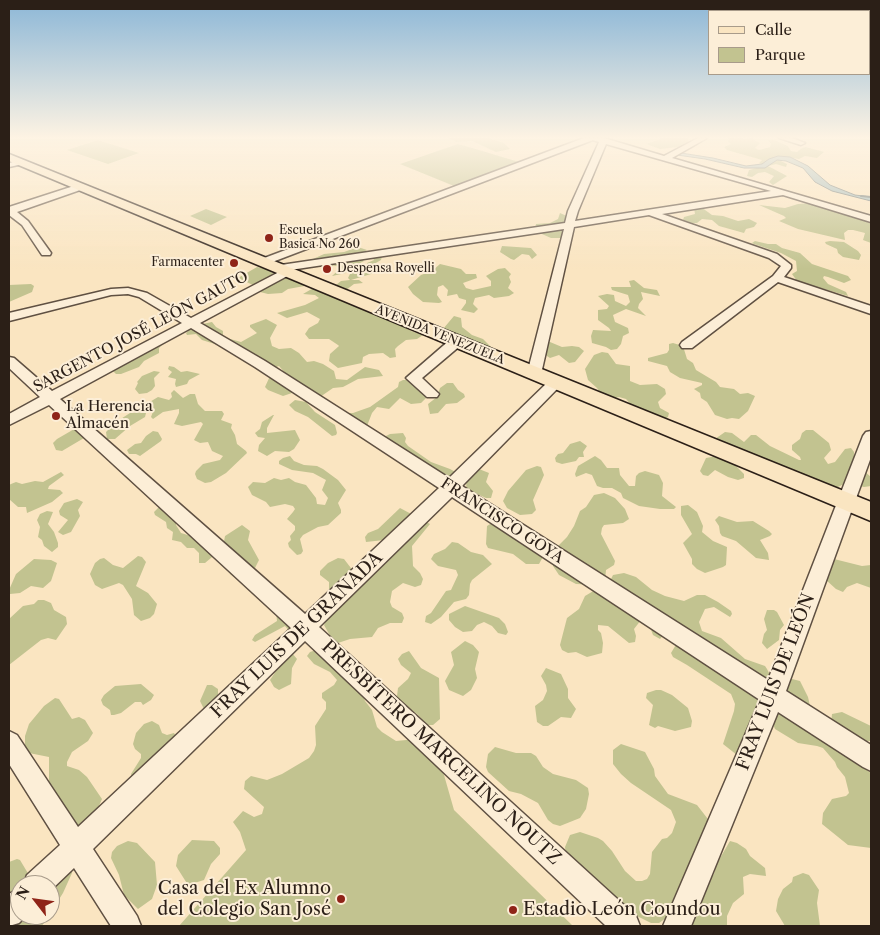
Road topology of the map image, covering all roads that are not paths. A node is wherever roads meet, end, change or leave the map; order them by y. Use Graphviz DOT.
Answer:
graph roads {
  1 [pos="66,182"];
  2 [pos="481,182"];
  3 [pos="583,182"];
  4 [pos="752,182"];
  5 [pos="80,187"];
  6 [pos="783,192"];
  7 [pos="9,211"];
  8 [pos="648,213"];
  9 [pos="871,219"];
  10 [pos="571,223"];
  11 [pos="46,253"];
  12 [pos="773,256"];
  13 [pos="263,262"];
  14 [pos="282,270"];
  15 [pos="777,278"];
  16 [pos="871,310"];
  17 [pos="9,317"];
  18 [pos="191,325"];
  19 [pos="456,342"];
  20 [pos="687,345"];
  21 [pos="9,361"];
  22 [pos="534,374"];
  23 [pos="555,383"];
  24 [pos="432,394"];
  25 [pos="50,399"];
  26 [pos="9,420"];
  27 [pos="871,436"];
  28 [pos="450,488"];
  29 [pos="845,501"];
  30 [pos="871,512"];
  31 [pos="305,627"];
  32 [pos="773,696"];
  33 [pos="9,743"];
  34 [pos="871,760"];
  35 [pos="76,848"];
  36 [pos="48,875"];
  37 [pos="127,926"];
  38 [pos="626,926"];
  39 [pos="677,926"];
  1 -- 5 [label="main road, AVENIDA VENEZUELA"];
  2 -- 13 [label="street, SARGENTO JOSÉ LEÓN GAUTO"];
  3 -- 10 [label="street"];
  4 -- 6 [label="street"];
  5 -- 7 [label="street"];
  5 -- 13 [label="main road, AVENIDA VENEZUELA"];
  6 -- 8 [label="street"];
  6 -- 9 [label="street"];
  7 -- 11 [label="street"];
  8 -- 10 [label="street"];
  8 -- 12 [label="street"];
  10 -- 14 [label="street"];
  10 -- 22 [label="street"];
  12 -- 15 [label="street"];
  13 -- 14 [label="main road, AVENIDA VENEZUELA"];
  14 -- 18 [label="street, SARGENTO JOSÉ LEÓN GAUTO"];
  14 -- 19 [label="main road, AVENIDA VENEZUELA"];
  15 -- 16 [label="street"];
  15 -- 20 [label="street"];
  17 -- 18 [label="street, FRANCISCO GOYA"];
  18 -- 25 [label="street, SARGENTO JOSÉ LEÓN GAUTO"];
  18 -- 28 [label="street, FRANCISCO GOYA"];
  19 -- 22 [label="main road, AVENIDA VENEZUELA"];
  19 -- 24 [label="street"];
  21 -- 25 [label="street, PRESBÍTERO MARCELINO NOUTZ"];
  22 -- 23 [label="main road, AVENIDA VENEZUELA"];
  23 -- 28 [label="street, FRAY LUIS DE GRANADA"];
  23 -- 29 [label="main road, AVENIDA VENEZUELA"];
  25 -- 26 [label="street, SARGENTO JOSÉ LEÓN GAUTO"];
  25 -- 31 [label="street, PRESBÍTERO MARCELINO NOUTZ"];
  27 -- 29 [label="street, FRAY LUIS DE LEÓN"];
  28 -- 31 [label="street, FRAY LUIS DE GRANADA"];
  28 -- 32 [label="street, FRANCISCO GOYA"];
  29 -- 30 [label="main road, AVENIDA VENEZUELA"];
  29 -- 32 [label="street, FRAY LUIS DE LEÓN"];
  31 -- 35 [label="street, FRAY LUIS DE GRANADA"];
  31 -- 38 [label="street, PRESBÍTERO MARCELINO NOUTZ"];
  32 -- 34 [label="street, FRANCISCO GOYA"];
  32 -- 39 [label="street, FRAY LUIS DE LEÓN"];
  33 -- 35 [label="street"];
  35 -- 36 [label="street, FRAY LUIS DE GRANADA"];
  35 -- 37 [label="street"];
}
